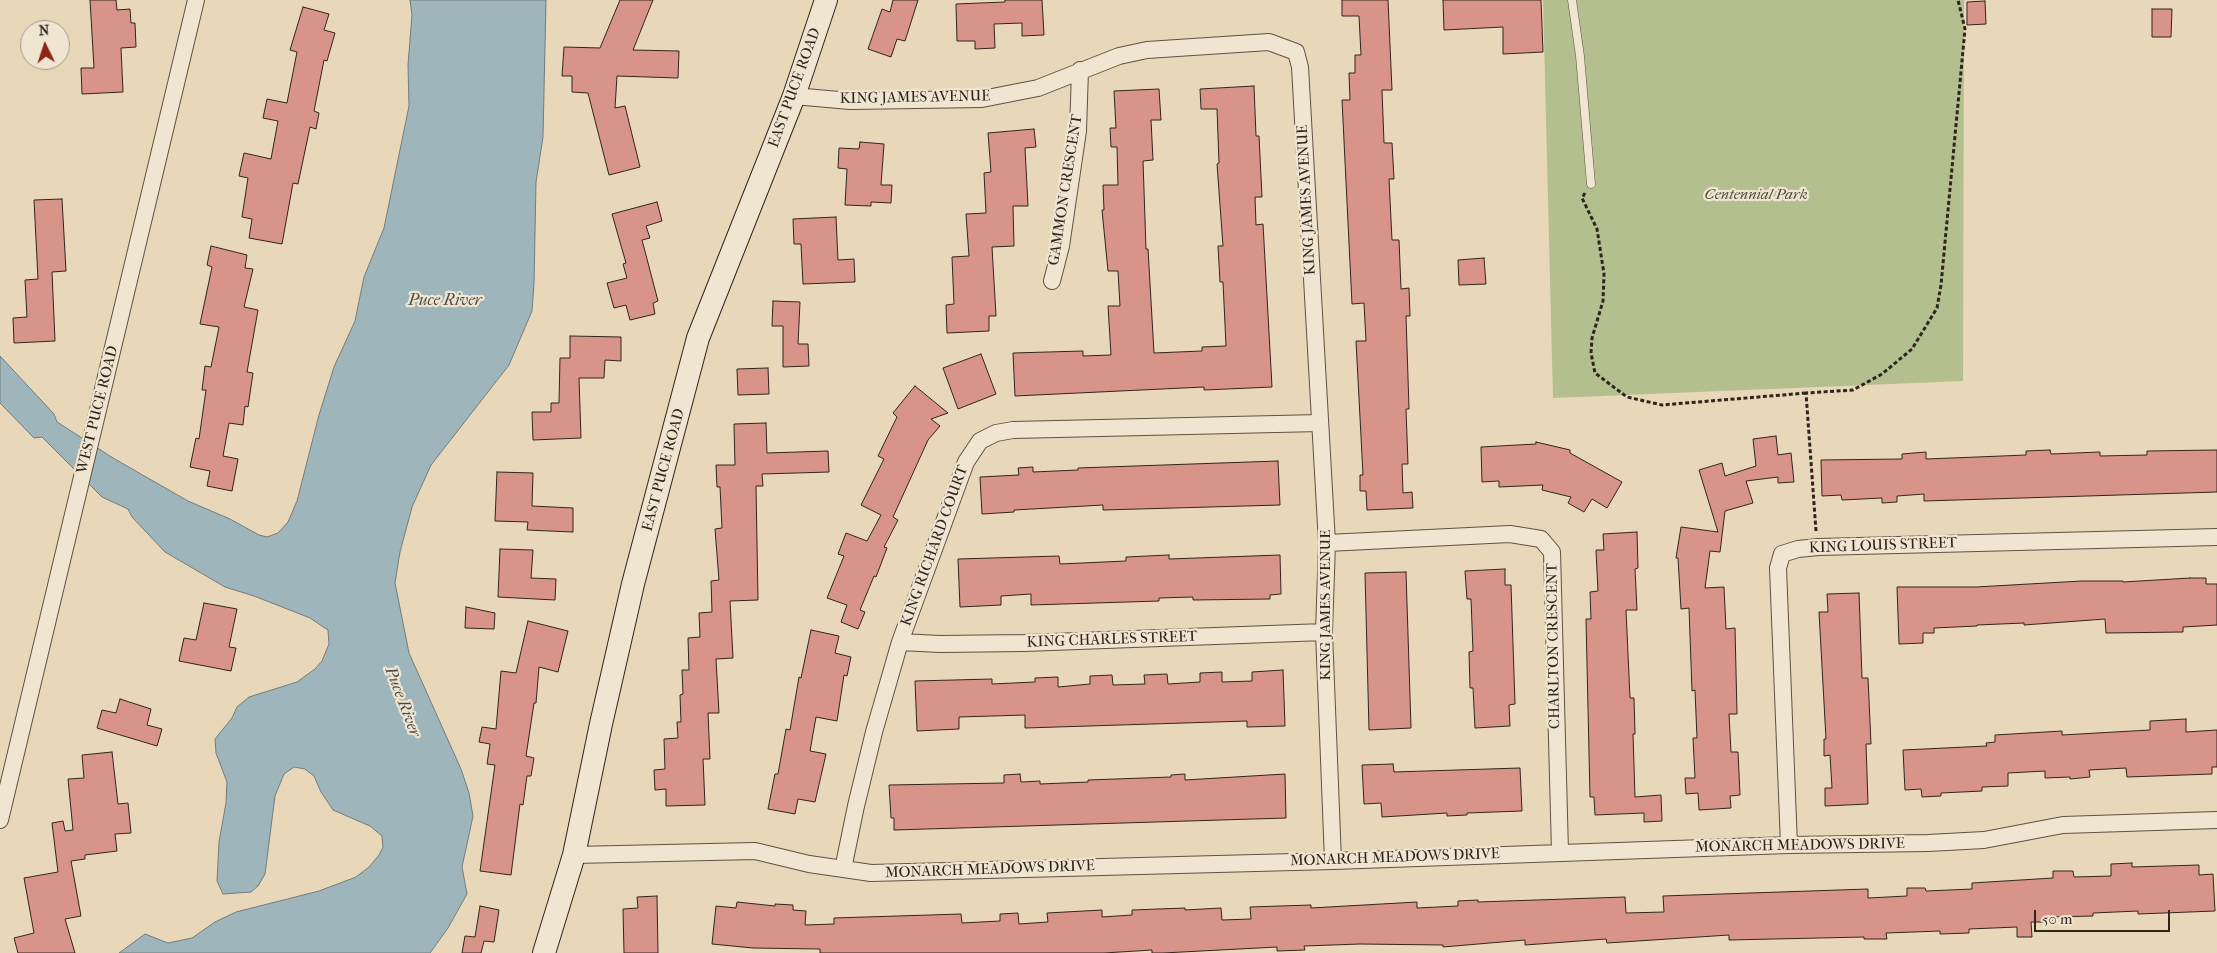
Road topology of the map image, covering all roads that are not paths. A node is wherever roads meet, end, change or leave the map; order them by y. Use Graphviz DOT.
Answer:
graph roads {
  1 [pos="196,0"];
  2 [pos="826,0"];
  3 [pos="1572,0"];
  4 [pos="1080,70"];
  5 [pos="794,96"];
  6 [pos="1591,184"];
  7 [pos="1052,281"];
  8 [pos="1320,423"];
  9 [pos="2217,536"];
  10 [pos="1327,543"];
  11 [pos="1324,632"];
  12 [pos="900,642"];
  13 [pos="0,820"];
  14 [pos="2217,820"];
  15 [pos="1789,845"];
  16 [pos="1560,852"];
  17 [pos="574,855"];
  18 [pos="1334,861"];
  19 [pos="843,869"];
  20 [pos="544,953"];
  1 -- 13 [label="street, WEST PUCE ROAD"];
  2 -- 5 [label="main road, EAST PUCE ROAD"];
  3 -- 6 [label="lane"];
  4 -- 5 [label="street, KING JAMES AVENUE"];
  4 -- 7 [label="street, GAMMON CRESCENT"];
  4 -- 8 [label="street, KING JAMES AVENUE"];
  5 -- 17 [label="main road, EAST PUCE ROAD"];
  8 -- 10 [label="street, KING JAMES AVENUE"];
  8 -- 12 [label="street, KING RICHARD COURT"];
  9 -- 15 [label="street, KING LOUIS STREET"];
  10 -- 11 [label="street, KING JAMES AVENUE"];
  10 -- 16 [label="street, CHARLTON CRESCENT"];
  11 -- 12 [label="street, KING CHARLES STREET"];
  11 -- 18 [label="street, KING JAMES AVENUE"];
  12 -- 19 [label="street, KING RICHARD COURT"];
  14 -- 15 [label="street, MONARCH MEADOWS DRIVE"];
  15 -- 16 [label="street, MONARCH MEADOWS DRIVE"];
  16 -- 18 [label="street, MONARCH MEADOWS DRIVE"];
  17 -- 19 [label="street, MONARCH MEADOWS DRIVE"];
  17 -- 20 [label="main road, EAST PUCE ROAD"];
  18 -- 19 [label="street, MONARCH MEADOWS DRIVE"];
}
